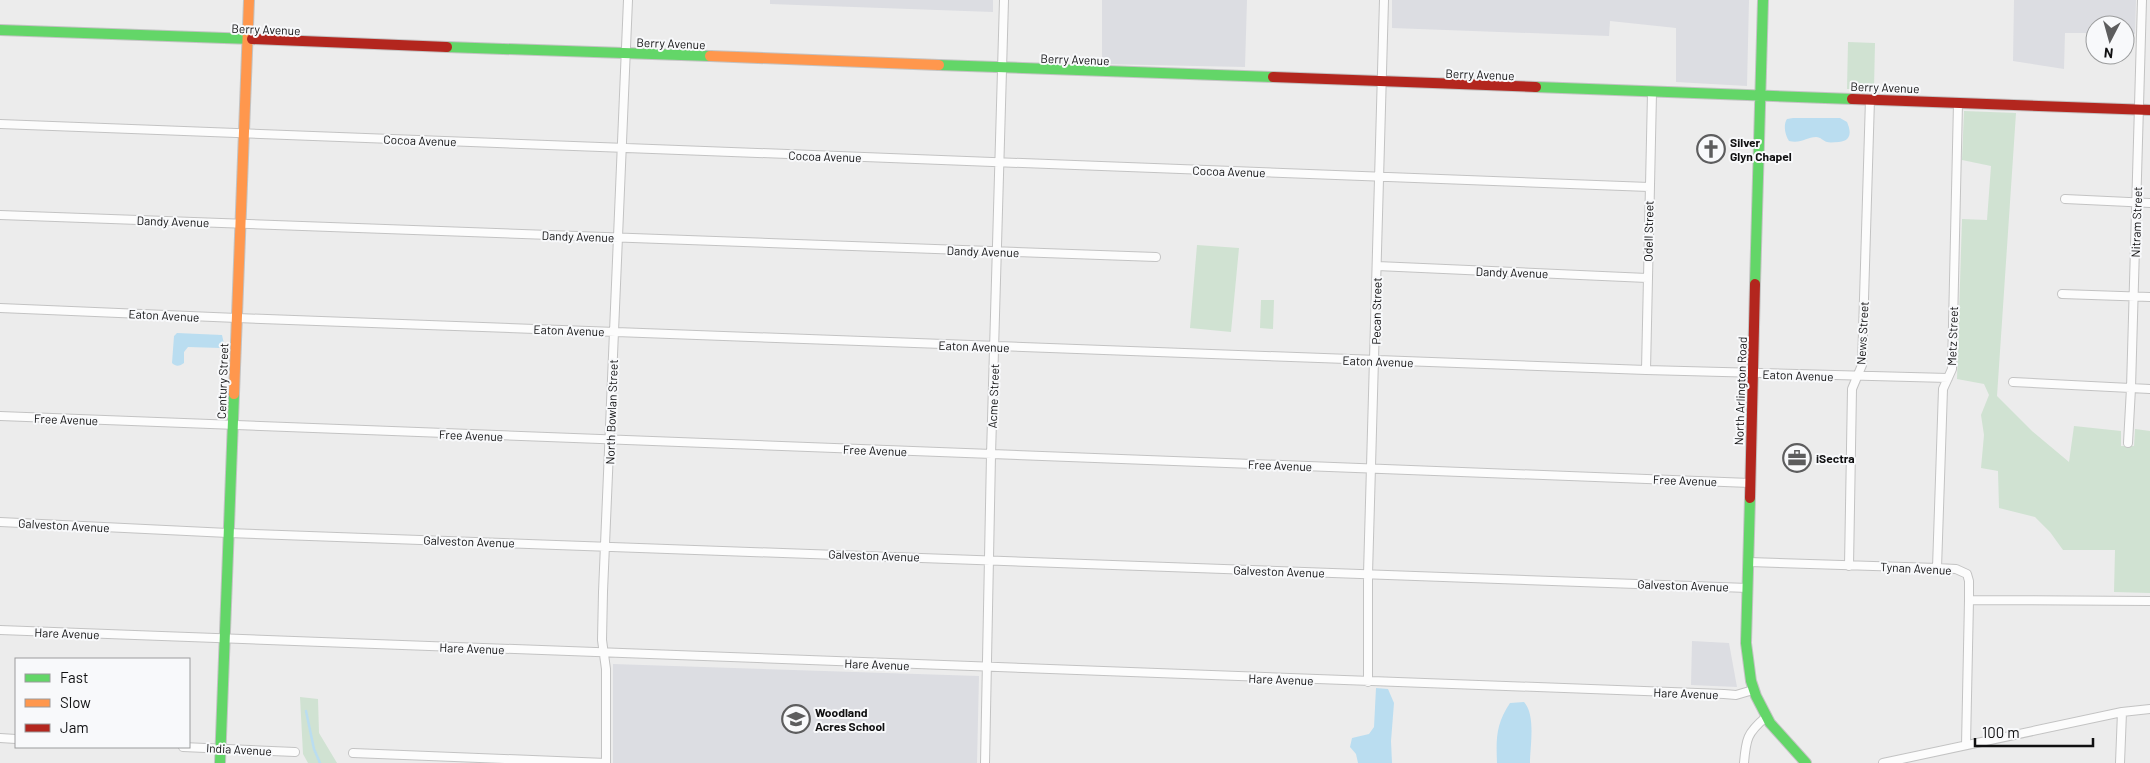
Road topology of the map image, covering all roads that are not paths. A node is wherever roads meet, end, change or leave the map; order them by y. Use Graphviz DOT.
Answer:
graph roads {
  1 [pos="249,0"];
  2 [pos="628,0"];
  3 [pos="1004,0"];
  4 [pos="1384,0"];
  5 [pos="1763,0"];
  6 [pos="2142,0"];
  7 [pos="0,30"];
  8 [pos="248,41"];
  9 [pos="626,54"];
  10 [pos="1003,68"];
  11 [pos="1382,83"];
  12 [pos="1652,93"];
  13 [pos="1761,96"];
  14 [pos="1870,99"];
  15 [pos="1958,103"];
  16 [pos="2145,110"];
  17 [pos="0,124"];
  18 [pos="244,134"];
  19 [pos="622,148"];
  20 [pos="999,163"];
  21 [pos="1379,177"];
  22 [pos="1649,186"];
  23 [pos="2065,199"];
  24 [pos="2137,202"];
  25 [pos="2150,203"];
  26 [pos="0,215"];
  27 [pos="241,224"];
  28 [pos="618,237"];
  29 [pos="996,252"];
  30 [pos="1156,257"];
  31 [pos="1377,266"];
  32 [pos="1647,278"];
  33 [pos="2062,294"];
  34 [pos="2134,296"];
  35 [pos="2150,296"];
  36 [pos="0,308"];
  37 [pos="237,318"];
  38 [pos="614,332"];
  39 [pos="994,347"];
  40 [pos="1374,360"];
  41 [pos="1646,370"];
  42 [pos="1753,374"];
  43 [pos="1857,376"];
  44 [pos="1948,378"];
  45 [pos="2014,382"];
  46 [pos="2131,388"];
  47 [pos="2150,389"];
  48 [pos="0,416"];
  49 [pos="233,425"];
  50 [pos="610,440"];
  51 [pos="2128,443"];
  52 [pos="991,455"];
  53 [pos="1372,468"];
  54 [pos="1750,482"];
  55 [pos="0,522"];
  56 [pos="228,533"];
  57 [pos="605,545"];
  58 [pos="989,560"];
  59 [pos="1749,562"];
  60 [pos="1849,566"];
  61 [pos="1937,568"];
  62 [pos="1368,574"];
  63 [pos="1748,588"];
  64 [pos="1969,600"];
  65 [pos="2150,602"];
  66 [pos="0,630"];
  67 [pos="225,640"];
  68 [pos="604,653"];
  69 [pos="988,668"];
  70 [pos="1368,682"];
  71 [pos="1753,690"];
  72 [pos="2150,709"];
  73 [pos="2122,712"];
  74 [pos="1766,717"];
  75 [pos="0,738"];
  76 [pos="15,739"];
  77 [pos="1966,745"];
  78 [pos="190,747"];
  79 [pos="220,748"];
  80 [pos="295,752"];
  81 [pos="353,753"];
  82 [pos="220,763"];
  83 [pos="606,763"];
  84 [pos="985,763"];
  85 [pos="1744,763"];
  86 [pos="1806,763"];
  87 [pos="1883,763"];
  88 [pos="2120,763"];
  1 -- 8 [label="street, Century Street"];
  2 -- 9 [label="street, North Bowlan Street"];
  3 -- 10 [label="street, Acme Street"];
  4 -- 11 [label="street, Pecan Street"];
  5 -- 13 [label="street, North Arlington Road"];
  6 -- 16 [label="street, Nitram Street"];
  7 -- 8 [label="street, Berry Avenue"];
  8 -- 9 [label="street, Berry Avenue"];
  8 -- 18 [label="street, Century Street"];
  9 -- 10 [label="street, Berry Avenue"];
  9 -- 19 [label="street, North Bowlan Street"];
  10 -- 11 [label="street, Berry Avenue"];
  10 -- 20 [label="street, Acme Street"];
  11 -- 12 [label="street, Berry Avenue"];
  11 -- 21 [label="street, Pecan Street"];
  12 -- 13 [label="street, Berry Avenue"];
  12 -- 22 [label="street, Odell Street"];
  13 -- 14 [label="street, Berry Avenue"];
  13 -- 42 [label="street, North Arlington Road"];
  14 -- 15 [label="street, Berry Avenue"];
  14 -- 43 [label="street, News Street"];
  15 -- 16 [label="street, Berry Avenue"];
  15 -- 44 [label="street, Metz Street"];
  16 -- 24 [label="street, Nitram Street"];
  17 -- 18 [label="street, Cocoa Avenue"];
  18 -- 19 [label="street, Cocoa Avenue"];
  18 -- 27 [label="street, Century Street"];
  19 -- 20 [label="street, Cocoa Avenue"];
  19 -- 28 [label="street, North Bowlan Street"];
  20 -- 21 [label="street, Cocoa Avenue"];
  20 -- 29 [label="street, Acme Street"];
  21 -- 22 [label="street, Cocoa Avenue"];
  21 -- 31 [label="street, Pecan Street"];
  22 -- 32 [label="street, Odell Street"];
  23 -- 24 [label="street"];
  24 -- 25 [label="street"];
  24 -- 34 [label="street, Nitram Street"];
  26 -- 27 [label="street, Dandy Avenue"];
  27 -- 28 [label="street, Dandy Avenue"];
  27 -- 37 [label="street, Century Street"];
  28 -- 29 [label="street, Dandy Avenue"];
  28 -- 38 [label="street, North Bowlan Street"];
  29 -- 30 [label="street, Dandy Avenue"];
  29 -- 39 [label="street, Acme Street"];
  31 -- 32 [label="street, Dandy Avenue"];
  31 -- 40 [label="street, Pecan Street"];
  32 -- 41 [label="street, Odell Street"];
  33 -- 34 [label="street"];
  34 -- 35 [label="street"];
  34 -- 46 [label="street, Nitram Street"];
  36 -- 37 [label="street, Eaton Avenue"];
  37 -- 38 [label="street, Eaton Avenue"];
  37 -- 49 [label="street, Century Street"];
  38 -- 39 [label="street, Eaton Avenue"];
  38 -- 50 [label="street, North Bowlan Street"];
  39 -- 40 [label="street, Eaton Avenue"];
  39 -- 52 [label="street, Acme Street"];
  40 -- 41 [label="street, Eaton Avenue"];
  40 -- 53 [label="street, Pecan Street"];
  41 -- 42 [label="street, Eaton Avenue"];
  42 -- 43 [label="street, Eaton Avenue"];
  42 -- 54 [label="street, North Arlington Road"];
  43 -- 44 [label="street, Eaton Avenue"];
  43 -- 60 [label="street, News Street"];
  44 -- 61 [label="street, Metz Street"];
  45 -- 46 [label="street"];
  46 -- 47 [label="street"];
  46 -- 51 [label="street, Nitram Street"];
  48 -- 49 [label="street, Free Avenue"];
  49 -- 50 [label="street, Free Avenue"];
  49 -- 56 [label="street, Century Street"];
  50 -- 52 [label="street, Free Avenue"];
  50 -- 57 [label="street, North Bowlan Street"];
  52 -- 53 [label="street, Free Avenue"];
  52 -- 58 [label="street, Acme Street"];
  53 -- 54 [label="street, Free Avenue"];
  53 -- 62 [label="street, Pecan Street"];
  54 -- 59 [label="street, North Arlington Road"];
  55 -- 56 [label="street, Galveston Avenue"];
  56 -- 57 [label="street, Galveston Avenue"];
  56 -- 67 [label="street, Century Street"];
  57 -- 58 [label="street, Galveston Avenue"];
  57 -- 68 [label="street, North Bowlan Street"];
  58 -- 62 [label="street, Galveston Avenue"];
  58 -- 69 [label="street, Acme Street"];
  59 -- 60 [label="street, Tynan Avenue"];
  59 -- 63 [label="street, North Arlington Road"];
  60 -- 61 [label="street, Tynan Avenue"];
  61 -- 64 [label="street, Tynan Avenue"];
  62 -- 63 [label="street, Galveston Avenue"];
  62 -- 70 [label="street, Pecan Street"];
  63 -- 71 [label="street, North Arlington Road"];
  64 -- 65 [label="street"];
  64 -- 77 [label="street"];
  66 -- 67 [label="street, Hare Avenue"];
  67 -- 68 [label="street, Hare Avenue"];
  67 -- 79 [label="street, Century Street"];
  68 -- 69 [label="street, Hare Avenue"];
  68 -- 83 [label="street, North Bowlan Street"];
  69 -- 70 [label="street, Hare Avenue"];
  69 -- 84 [label="street, Acme Street"];
  70 -- 71 [label="street, Hare Avenue"];
  71 -- 74 [label="street, North Arlington Road"];
  72 -- 73 [label="street"];
  73 -- 77 [label="street"];
  73 -- 88 [label="street"];
  74 -- 85 [label="street"];
  74 -- 86 [label="street, North Arlington Road"];
  75 -- 76 [label="street"];
  77 -- 87 [label="street"];
  78 -- 79 [label="street, India Avenue"];
  79 -- 80 [label="street, India Avenue"];
  79 -- 82 [label="street, Century Street"];
  81 -- 83 [label="street"];
}
